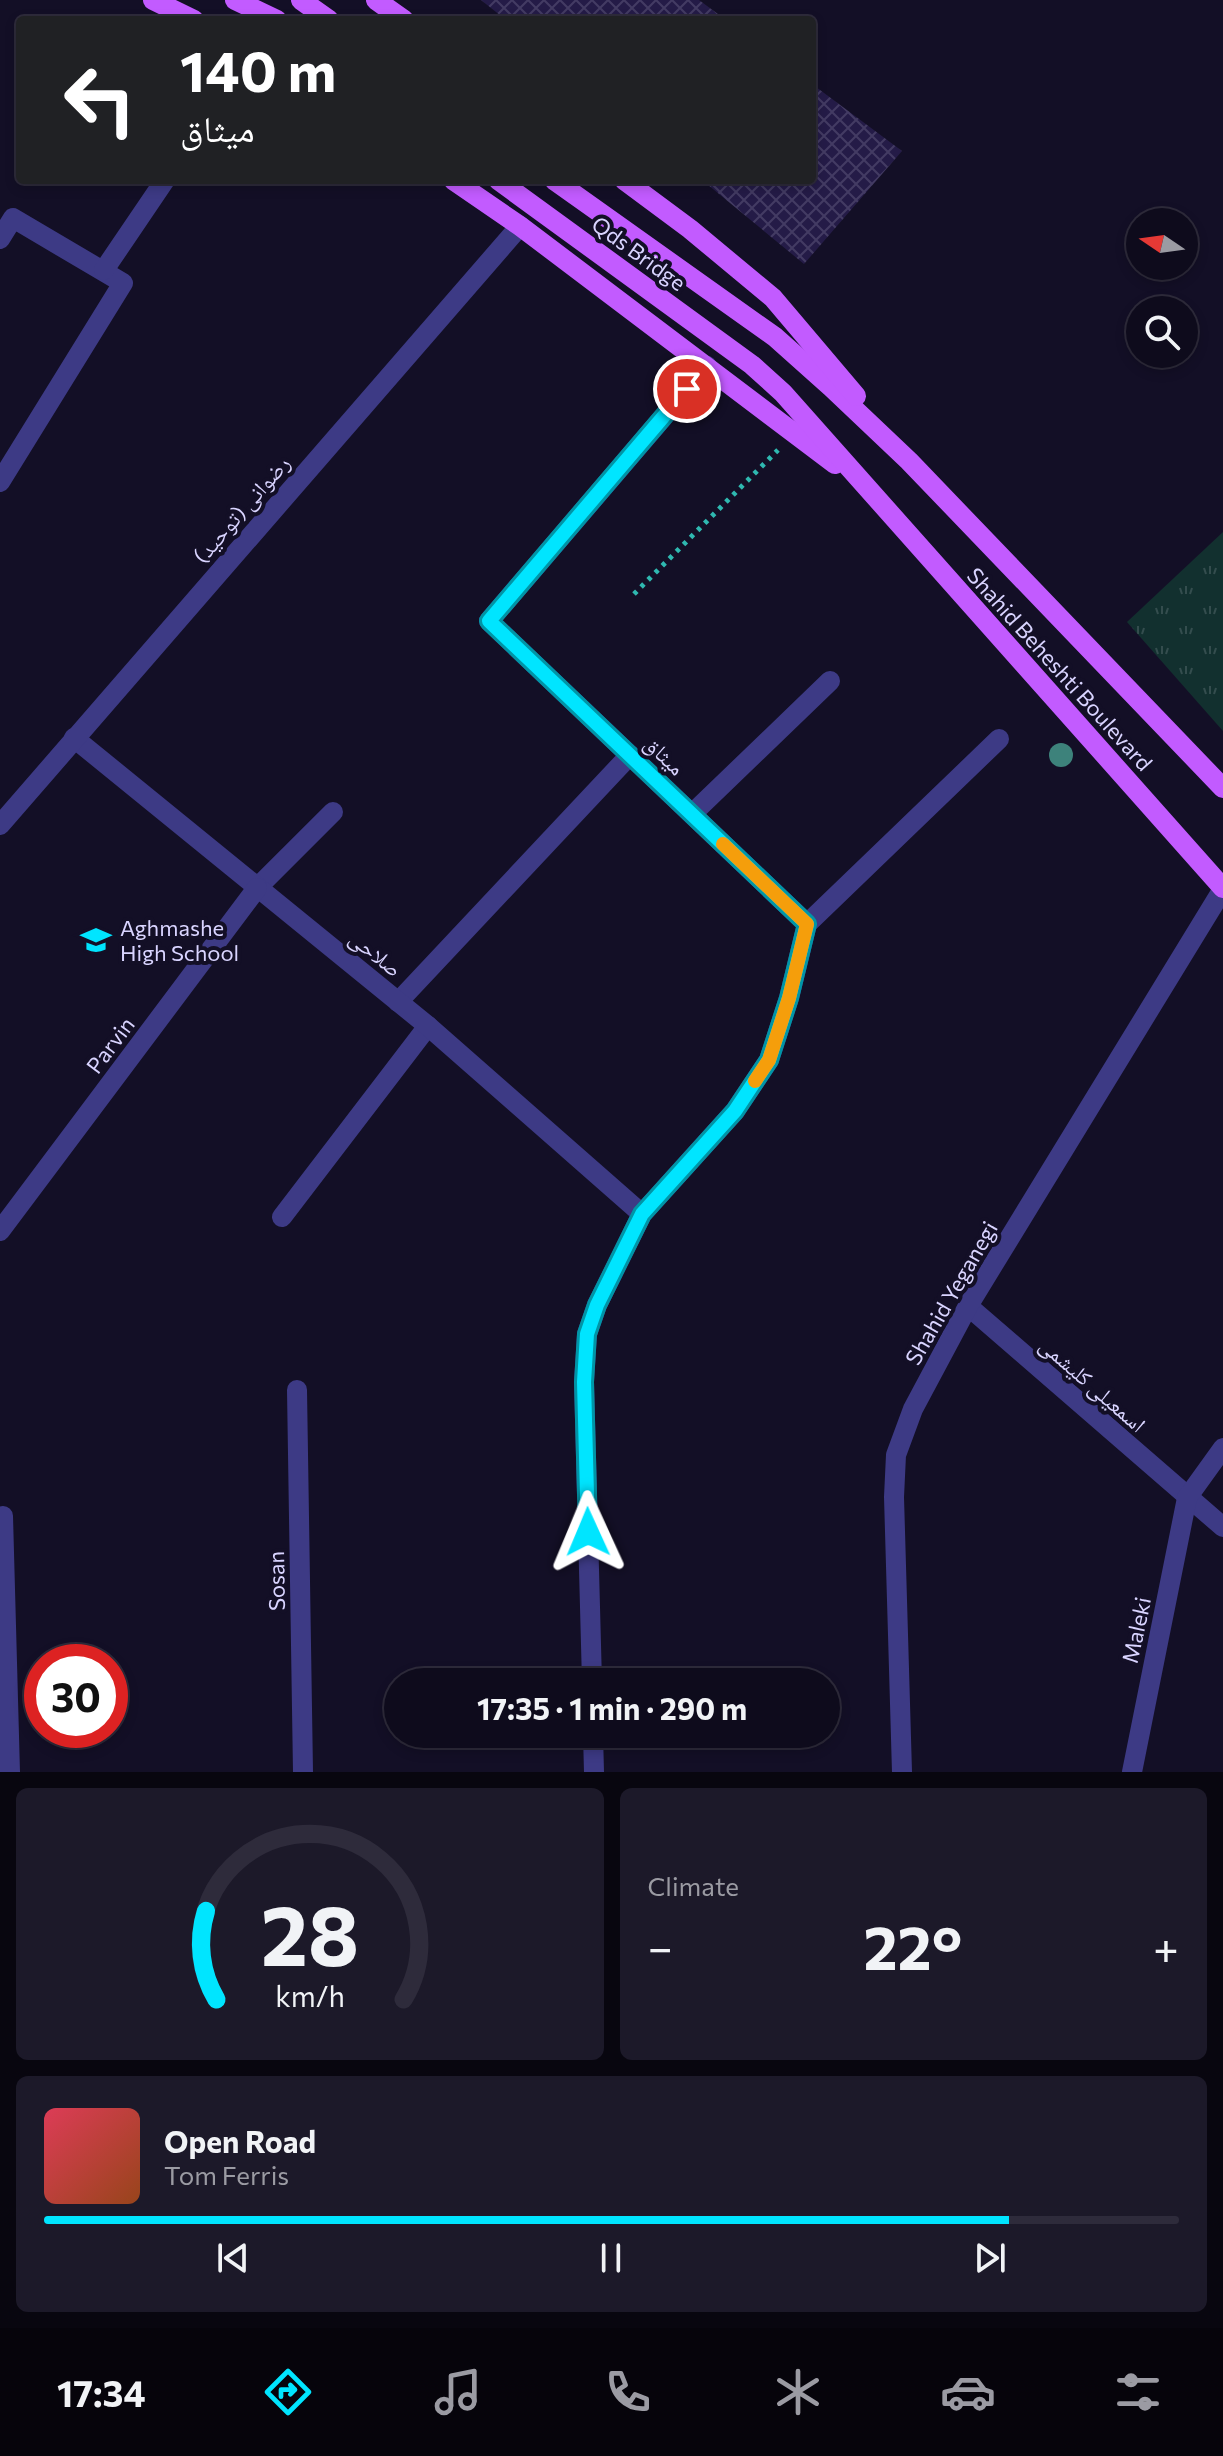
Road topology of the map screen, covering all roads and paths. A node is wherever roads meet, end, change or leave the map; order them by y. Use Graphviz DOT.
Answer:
graph roads {
  1 [pos="153,0"];
  2 [pos="235,0"];
  3 [pos="301,0"];
  4 [pos="376,0"];
  5 [pos="186,16"];
  6 [pos="269,16"];
  7 [pos="323,16"];
  8 [pos="398,16"];
  9 [pos="162,184"];
  10 [pos="459,184"];
  11 [pos="503,184"];
  12 [pos="560,184"];
  13 [pos="629,184"];
  14 [pos="520,226"];
  15 [pos="0,239"];
  16 [pos="104,270"];
  17 [pos="775,337"];
  18 [pos="752,365"];
  19 [pos="707,366"];
  20 [pos="794,434"];
  21 [pos="909,461"];
  22 [pos="0,482"];
  23 [pos="861,482"];
  24 [pos="634,594"];
  25 [pos="830,681"];
  26 [pos="74,738"];
  27 [pos="999,739"];
  28 [pos="630,755"];
  29 [pos="1223,788"];
  30 [pos="333,812"];
  31 [pos="692,814"];
  32 [pos="0,825"];
  33 [pos="257,888"];
  34 [pos="1223,888"];
  35 [pos="807,924"];
  36 [pos="398,1002"];
  37 [pos="428,1026"];
  38 [pos="642,1214"];
  39 [pos="282,1217"];
  40 [pos="0,1231"];
  41 [pos="968,1306"];
  42 [pos="297,1390"];
  43 [pos="1223,1448"];
  44 [pos="1187,1498"];
  45 [pos="3,1516"];
  46 [pos="1223,1527"];
  47 [pos="592,1668"];
  48 [pos="593,1748"];
  49 [pos="10,1772"];
  50 [pos="303,1772"];
  51 [pos="594,1772"];
  52 [pos="902,1772"];
  53 [pos="1132,1772"];
  1 -- 5 [label="main road"];
  2 -- 6 [label="main road"];
  3 -- 7 [label="main road"];
  4 -- 8 [label="main road"];
  9 -- 16 [label="street"];
  10 -- 14 [label="main road, Shahid Beheshti Boulevard"];
  11 -- 18 [label="main road, Qds Bridge"];
  12 -- 17 [label="main road, Qds Bridge"];
  13 -- 21 [label="main road, Shahid Beheshti Boulevard"];
  14 -- 19 [label="main road, Shahid Beheshti Boulevard"];
  14 -- 26 [label="street, رضوانی (توحید)"];
  15 -- 16 [label="street"];
  16 -- 22 [label="street"];
  17 -- 21 [label="main road, Shahid Beheshti Boulevard"];
  18 -- 23 [label="main road, Shahid Beheshti Boulevard"];
  19 -- 20 [label="main road, Shahid Beheshti Boulevard"];
  19 -- 28 [label="street, میثاق"];
  20 -- 23 [label="main road, Shahid Beheshti Boulevard"];
  20 -- 24 [label="path"];
  21 -- 29 [label="main road, Shahid Beheshti Boulevard"];
  23 -- 34 [label="main road, Shahid Beheshti Boulevard"];
  25 -- 31 [label="street"];
  26 -- 32 [label="street, رضوانی (توحید)"];
  26 -- 33 [label="street, صلاحی"];
  27 -- 35 [label="street"];
  28 -- 31 [label="street, میثاق"];
  28 -- 36 [label="street"];
  30 -- 33 [label="street, Parvin"];
  31 -- 35 [label="street, میثاق"];
  33 -- 36 [label="street, صلاحی"];
  33 -- 40 [label="street, Parvin"];
  34 -- 41 [label="street, Shahid Yeganegi"];
  35 -- 38 [label="street"];
  36 -- 37 [label="street, صلاحی"];
  37 -- 38 [label="street, صلاحی"];
  37 -- 39 [label="street"];
  38 -- 47 [label="street"];
  41 -- 44 [label="street, اسمعیلی کلیشمی"];
  41 -- 52 [label="street, Shahid Yeganegi"];
  42 -- 50 [label="street, Sosan"];
  43 -- 44 [label="street"];
  44 -- 46 [label="street, اسمعیلی کلیشمی"];
  44 -- 53 [label="street, Maleki"];
  45 -- 49 [label="street"];
  48 -- 51 [label="street"];
}
